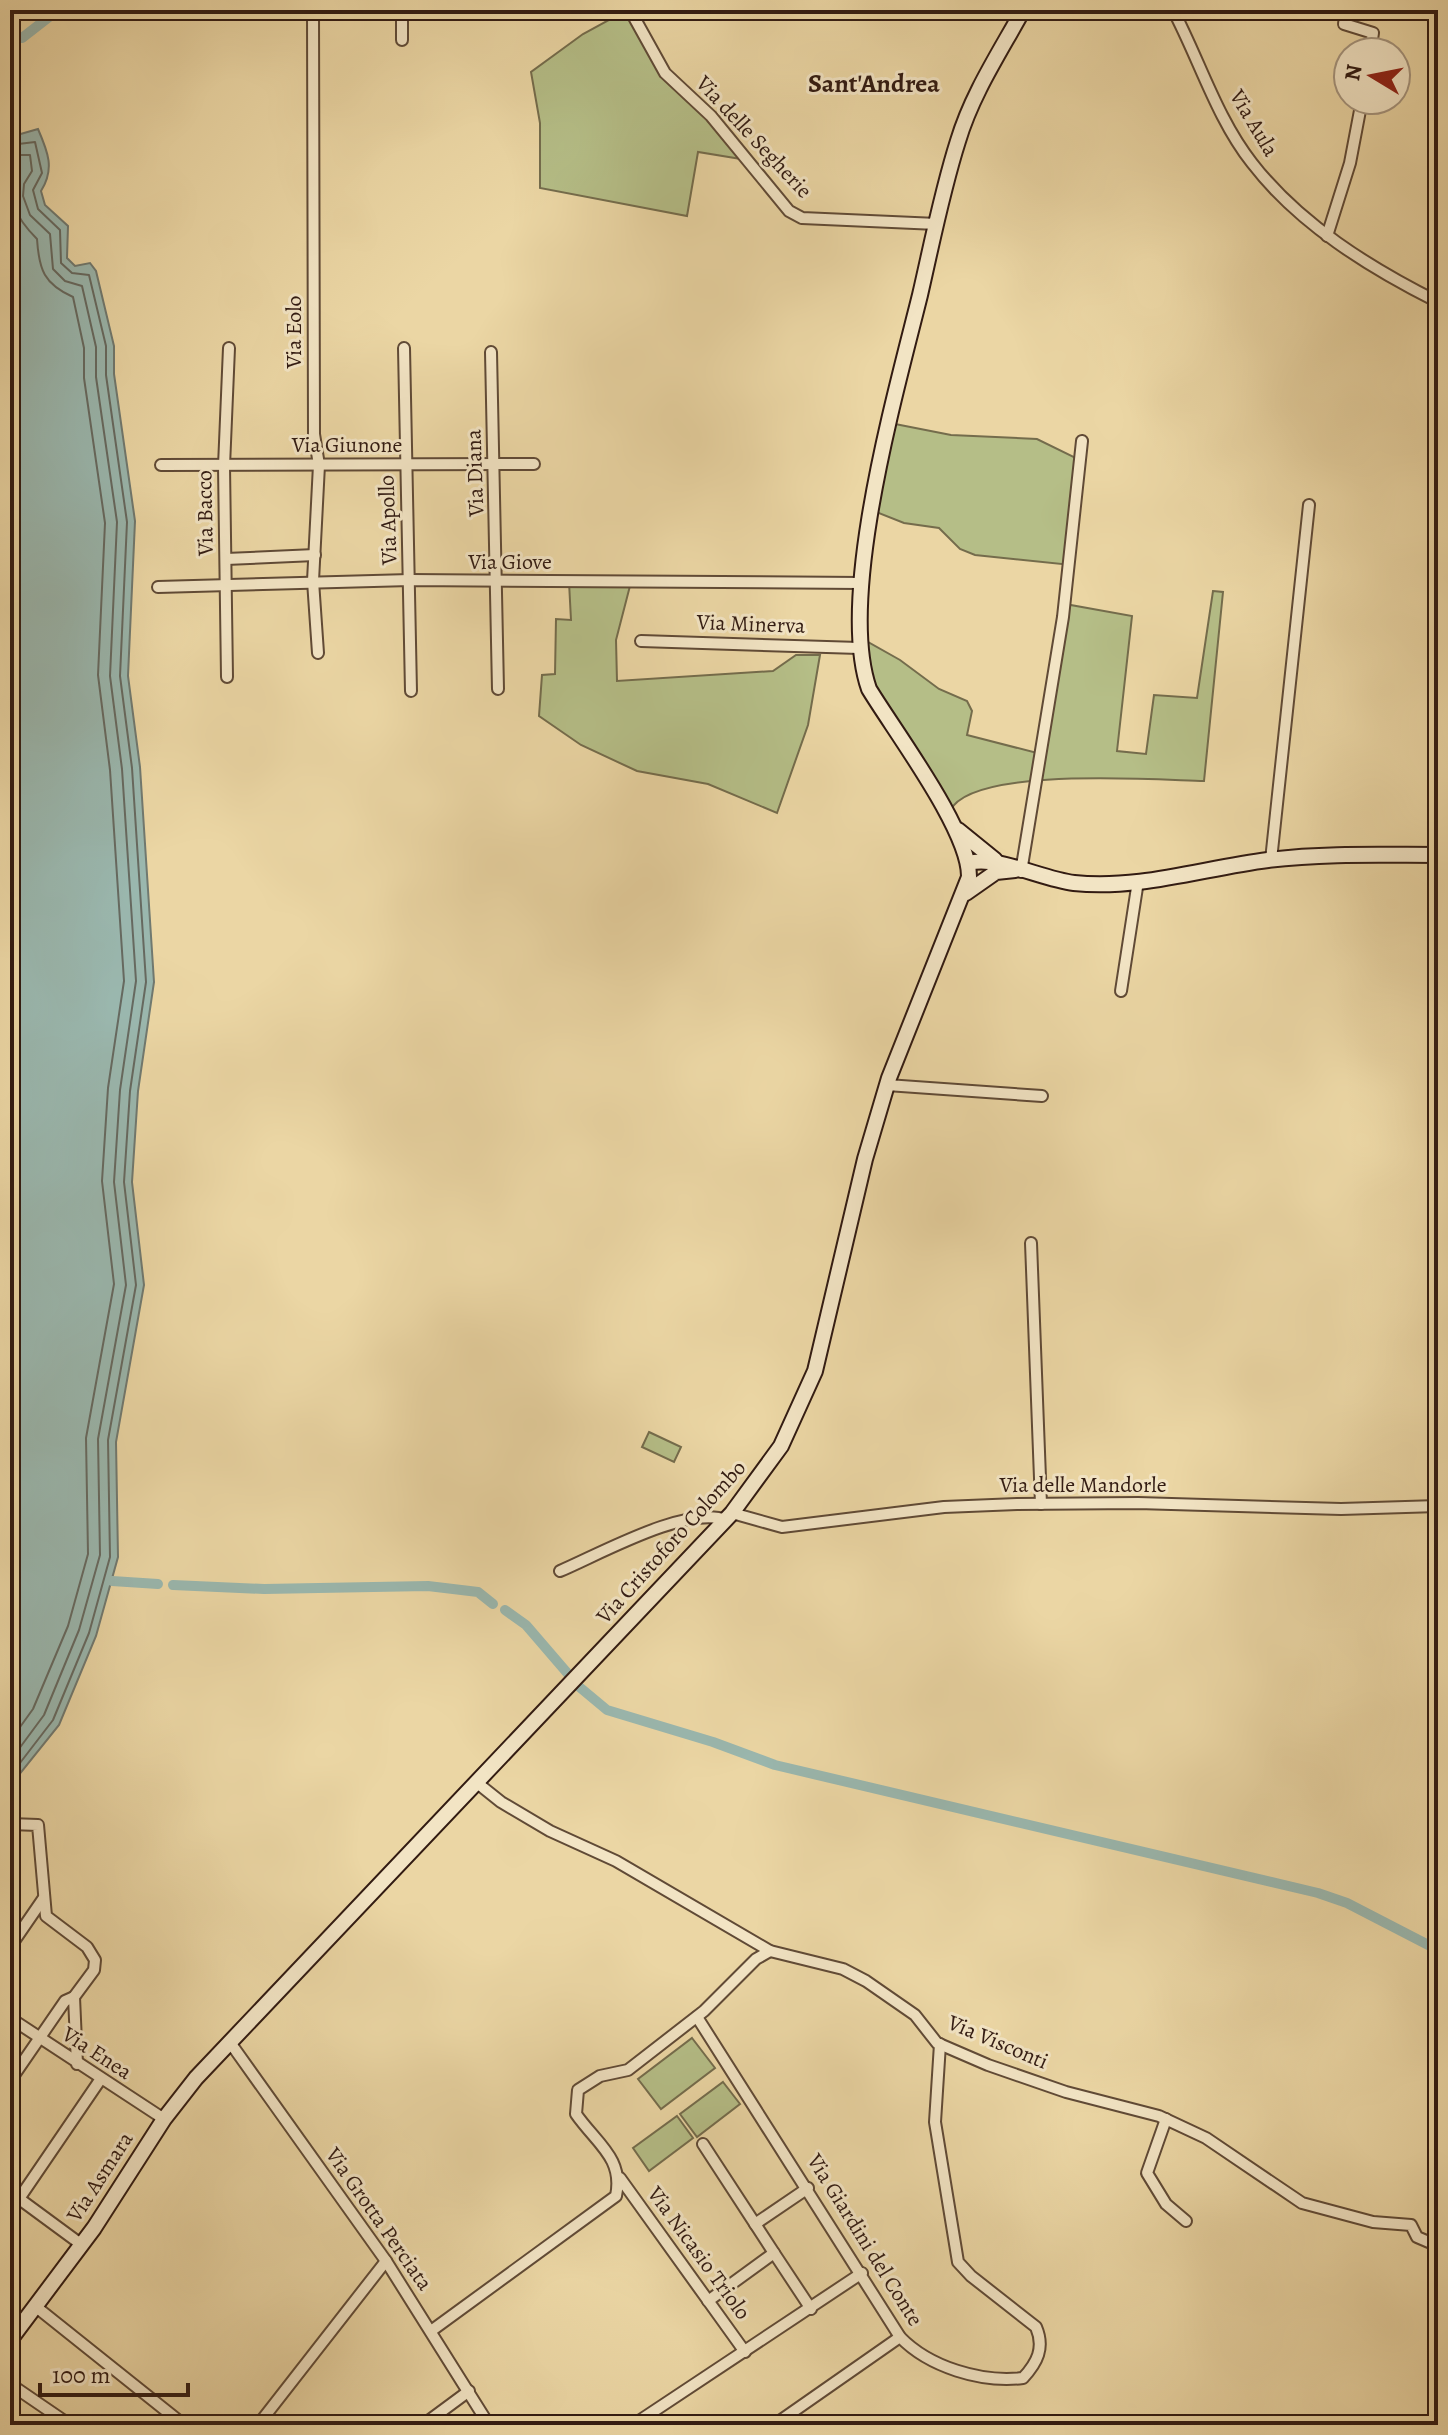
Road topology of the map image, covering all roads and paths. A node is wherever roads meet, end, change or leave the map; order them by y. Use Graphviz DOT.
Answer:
graph roads {
  1 [pos="313,10"];
  2 [pos="402,10"];
  3 [pos="630,10"];
  4 [pos="1023,10"];
  5 [pos="1173,10"];
  6 [pos="1346,10"];
  7 [pos="1373,36"];
  8 [pos="402,40"];
  9 [pos="1359,116"];
  10 [pos="937,224"];
  11 [pos="1327,236"];
  12 [pos="1438,302"];
  13 [pos="229,348"];
  14 [pos="404,348"];
  15 [pos="491,352"];
  16 [pos="1082,441"];
  17 [pos="406,464"];
  18 [pos="495,464"];
  19 [pos="534,464"];
  20 [pos="161,465"];
  21 [pos="319,465"];
  22 [pos="224,466"];
  23 [pos="1309,505"];
  24 [pos="315,555"];
  25 [pos="226,559"];
  26 [pos="410,580"];
  27 [pos="313,581"];
  28 [pos="498,583"];
  29 [pos="861,583"];
  30 [pos="226,586"];
  31 [pos="158,587"];
  32 [pos="641,641"];
  33 [pos="859,648"];
  34 [pos="318,653"];
  35 [pos="227,677"];
  36 [pos="498,689"];
  37 [pos="411,691"];
  38 [pos="955,827"];
  39 [pos="1438,855"];
  40 [pos="1271,860"];
  41 [pos="969,863"];
  42 [pos="996,866"];
  43 [pos="1019,871"];
  44 [pos="1138,881"];
  45 [pos="966,893"];
  46 [pos="1121,991"];
  47 [pos="887,1085"];
  48 [pos="1042,1096"];
  49 [pos="1031,1243"];
  50 [pos="1041,1504"];
  51 [pos="1438,1506"];
  52 [pos="729,1517"];
  53 [pos="560,1571"];
  54 [pos="476,1782"];
  55 [pos="10,1824"];
  56 [pos="43,1899"];
  57 [pos="10,1947"];
  58 [pos="770,1951"];
  59 [pos="74,1997"];
  60 [pos="697,2017"];
  61 [pos="10,2018"];
  62 [pos="38,2039"];
  63 [pos="229,2041"];
  64 [pos="940,2044"];
  65 [pos="77,2064"];
  66 [pos="100,2080"];
  67 [pos="10,2081"];
  68 [pos="164,2119"];
  69 [pos="1166,2119"];
  70 [pos="703,2144"];
  71 [pos="620,2178"];
  72 [pos="808,2188"];
  73 [pos="15,2195"];
  74 [pos="10,2212"];
  75 [pos="1186,2221"];
  76 [pos="755,2224"];
  77 [pos="82,2245"];
  78 [pos="1438,2246"];
  79 [pos="774,2253"];
  80 [pos="386,2261"];
  81 [pos="862,2273"];
  82 [pos="708,2301"];
  83 [pos="35,2306"];
  84 [pos="811,2309"];
  85 [pos="431,2331"];
  86 [pos="12,2334"];
  87 [pos="900,2337"];
  88 [pos="745,2352"];
  89 [pos="10,2384"];
  90 [pos="469,2391"];
  91 [pos="70,2425"];
  92 [pos="184,2425"];
  93 [pos="258,2425"];
  94 [pos="423,2425"];
  95 [pos="489,2425"];
  96 [pos="633,2425"];
  97 [pos="774,2425"];
  1 -- 21 [label="street, Via Eolo"];
  2 -- 8 [label="street"];
  3 -- 10 [label="street, Via delle Segherie"];
  4 -- 10 [label="main road"];
  5 -- 11 [label="street, Via Aula"];
  6 -- 7 [label="street"];
  9 -- 11 [label="street"];
  10 -- 29 [label="main road"];
  11 -- 12 [label="street, Via Aula"];
  13 -- 22 [label="street, Via Bacco"];
  14 -- 17 [label="street, Via Apollo"];
  15 -- 18 [label="street, Via Diana"];
  16 -- 43 [label="street"];
  17 -- 18 [label="street, Via Giunone"];
  17 -- 21 [label="street, Via Giunone"];
  17 -- 26 [label="street, Via Apollo"];
  18 -- 19 [label="street, Via Giunone"];
  18 -- 28 [label="street, Via Diana"];
  20 -- 22 [label="street, Via Giunone"];
  21 -- 22 [label="street, Via Giunone"];
  21 -- 24 [label="street, Via Eolo"];
  22 -- 25 [label="street, Via Bacco"];
  23 -- 40 [label="street"];
  24 -- 25 [label="street"];
  24 -- 27 [label="street, Via Eolo"];
  25 -- 30 [label="street, Via Bacco"];
  26 -- 27 [label="street, Via Giove"];
  26 -- 28 [label="street, Via Giove"];
  26 -- 37 [label="street, Via Apollo"];
  27 -- 30 [label="street, Via Giove"];
  27 -- 34 [label="street, Via Eolo"];
  28 -- 29 [label="street, Via Giove"];
  28 -- 36 [label="street, Via Diana"];
  29 -- 33 [label="main road"];
  30 -- 31 [label="street, Via Giove"];
  30 -- 35 [label="street, Via Bacco"];
  32 -- 33 [label="street, Via Minerva"];
  33 -- 38 [label="main road"];
  38 -- 41 [label="main road"];
  38 -- 42 [label="main road"];
  39 -- 40 [label="main road"];
  40 -- 44 [label="main road"];
  41 -- 42 [label="main road"];
  41 -- 45 [label="main road, Via Cristoforo Colombo"];
  42 -- 43 [label="main road"];
  42 -- 45 [label="main road"];
  43 -- 44 [label="main road"];
  44 -- 46 [label="street"];
  45 -- 47 [label="main road, Via Cristoforo Colombo"];
  47 -- 48 [label="street"];
  47 -- 52 [label="main road, Via Cristoforo Colombo"];
  49 -- 50 [label="street"];
  50 -- 51 [label="street, Via delle Mandorle"];
  50 -- 52 [label="street, Via delle Mandorle"];
  52 -- 53 [label="street, Via delle Mandorle"];
  52 -- 54 [label="main road, Via Cristoforo Colombo"];
  54 -- 58 [label="street, Via Visconti"];
  54 -- 63 [label="main road, Via Cristoforo Colombo"];
  55 -- 56 [label="street"];
  56 -- 57 [label="street"];
  56 -- 59 [label="street"];
  58 -- 60 [label="street"];
  58 -- 64 [label="street, Via Visconti"];
  59 -- 62 [label="street"];
  59 -- 65 [label="street"];
  60 -- 71 [label="street, Via Nicasio Triolo"];
  60 -- 72 [label="street, Via Giardini del Conte"];
  61 -- 62 [label="street, Via Enea"];
  62 -- 65 [label="street, Via Enea"];
  62 -- 67 [label="street"];
  63 -- 68 [label="main road, Via Asmara"];
  63 -- 80 [label="street, Via Grotta Perciata"];
  64 -- 69 [label="street, Via Visconti"];
  64 -- 87 [label="street, Via Giardini del Conte"];
  65 -- 66 [label="street, Via Enea"];
  66 -- 68 [label="street, Via Enea"];
  66 -- 73 [label="street"];
  68 -- 77 [label="main road, Via Asmara"];
  69 -- 75 [label="street"];
  69 -- 78 [label="street, Via Visconti"];
  70 -- 76 [label="street"];
  71 -- 82 [label="street, Via Nicasio Triolo"];
  71 -- 85 [label="street"];
  72 -- 76 [label="street"];
  72 -- 81 [label="street, Via Giardini del Conte"];
  73 -- 74 [label="street"];
  73 -- 77 [label="street"];
  76 -- 79 [label="street"];
  77 -- 83 [label="main road, Via Asmara"];
  79 -- 82 [label="street"];
  79 -- 84 [label="street"];
  80 -- 85 [label="street, Via Grotta Perciata"];
  80 -- 93 [label="street"];
  81 -- 84 [label="street"];
  81 -- 87 [label="street, Via Giardini del Conte"];
  82 -- 88 [label="street, Via Nicasio Triolo"];
  83 -- 86 [label="main road, Via Asmara"];
  83 -- 92 [label="street"];
  84 -- 88 [label="street"];
  85 -- 90 [label="street, Via Grotta Perciata"];
  87 -- 97 [label="street"];
  88 -- 96 [label="street"];
  89 -- 91 [label="street"];
  90 -- 94 [label="street"];
  90 -- 95 [label="street, Via Grotta Perciata"];
}
